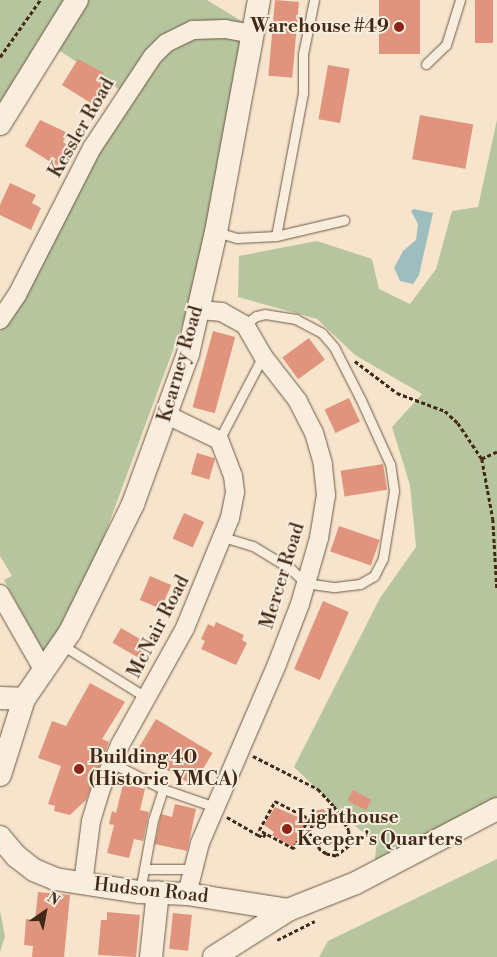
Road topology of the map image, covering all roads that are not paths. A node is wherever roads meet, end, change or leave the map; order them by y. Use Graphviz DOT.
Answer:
graph roads {
  1 [pos="77,0"];
  2 [pos="259,0"];
  3 [pos="314,0"];
  4 [pos="460,0"];
  5 [pos="254,34"];
  6 [pos="426,64"];
  7 [pos="0,124"];
  8 [pos="344,220"];
  9 [pos="216,232"];
  10 [pos="276,236"];
  11 [pos="197,310"];
  12 [pos="0,320"];
  13 [pos="246,325"];
  14 [pos="263,356"];
  15 [pos="167,415"];
  16 [pos="219,440"];
  17 [pos="223,537"];
  18 [pos="305,583"];
  19 [pos="0,594"];
  20 [pos="61,645"];
  21 [pos="44,671"];
  22 [pos="0,698"];
  23 [pos="147,698"];
  24 [pos="24,699"];
  25 [pos="112,763"];
  26 [pos="0,775"];
  27 [pos="163,789"];
  28 [pos="215,809"];
  29 [pos="497,809"];
  30 [pos="0,837"];
  31 [pos="144,869"];
  32 [pos="193,870"];
  33 [pos="83,884"];
  34 [pos="149,892"];
  35 [pos="187,894"];
  36 [pos="288,910"];
  37 [pos="151,957"];
  38 [pos="214,957"];
  1 -- 7 [label="street"];
  2 -- 5 [label="street, Kearney Road"];
  3 -- 10 [label="lane"];
  4 -- 6 [label="lane"];
  5 -- 9 [label="street, Kearney Road"];
  5 -- 12 [label="street, Kessler Road"];
  8 -- 10 [label="lane"];
  9 -- 10 [label="lane"];
  9 -- 11 [label="street, Kearney Road"];
  11 -- 13 [label="street"];
  11 -- 15 [label="street, Kearney Road"];
  13 -- 14 [label="street, Mercer Road"];
  13 -- 18 [label="lane"];
  14 -- 16 [label="lane"];
  14 -- 18 [label="street, Mercer Road"];
  15 -- 16 [label="street"];
  15 -- 20 [label="street, Kearney Road"];
  16 -- 17 [label="street, McNair Road"];
  17 -- 18 [label="lane"];
  17 -- 23 [label="street, McNair Road"];
  18 -- 28 [label="street, Mercer Road"];
  19 -- 21 [label="street"];
  20 -- 21 [label="street, Kearney Road"];
  20 -- 23 [label="lane"];
  21 -- 24 [label="street, Kearney Road"];
  22 -- 24 [label="street"];
  23 -- 25 [label="street, McNair Road"];
  24 -- 26 [label="street, Kearney Road"];
  25 -- 27 [label="lane"];
  25 -- 33 [label="street, McNair Road"];
  27 -- 28 [label="lane"];
  27 -- 31 [label="lane"];
  28 -- 32 [label="street, Mercer Road"];
  29 -- 36 [label="street"];
  30 -- 33 [label="street, Hudson Road"];
  31 -- 32 [label="lane"];
  31 -- 34 [label="lane"];
  32 -- 35 [label="street, Mercer Road"];
  33 -- 34 [label="street, Hudson Road"];
  34 -- 35 [label="street, Hudson Road"];
  34 -- 37 [label="street"];
  35 -- 36 [label="street, Hudson Road"];
  36 -- 38 [label="street"];
}
